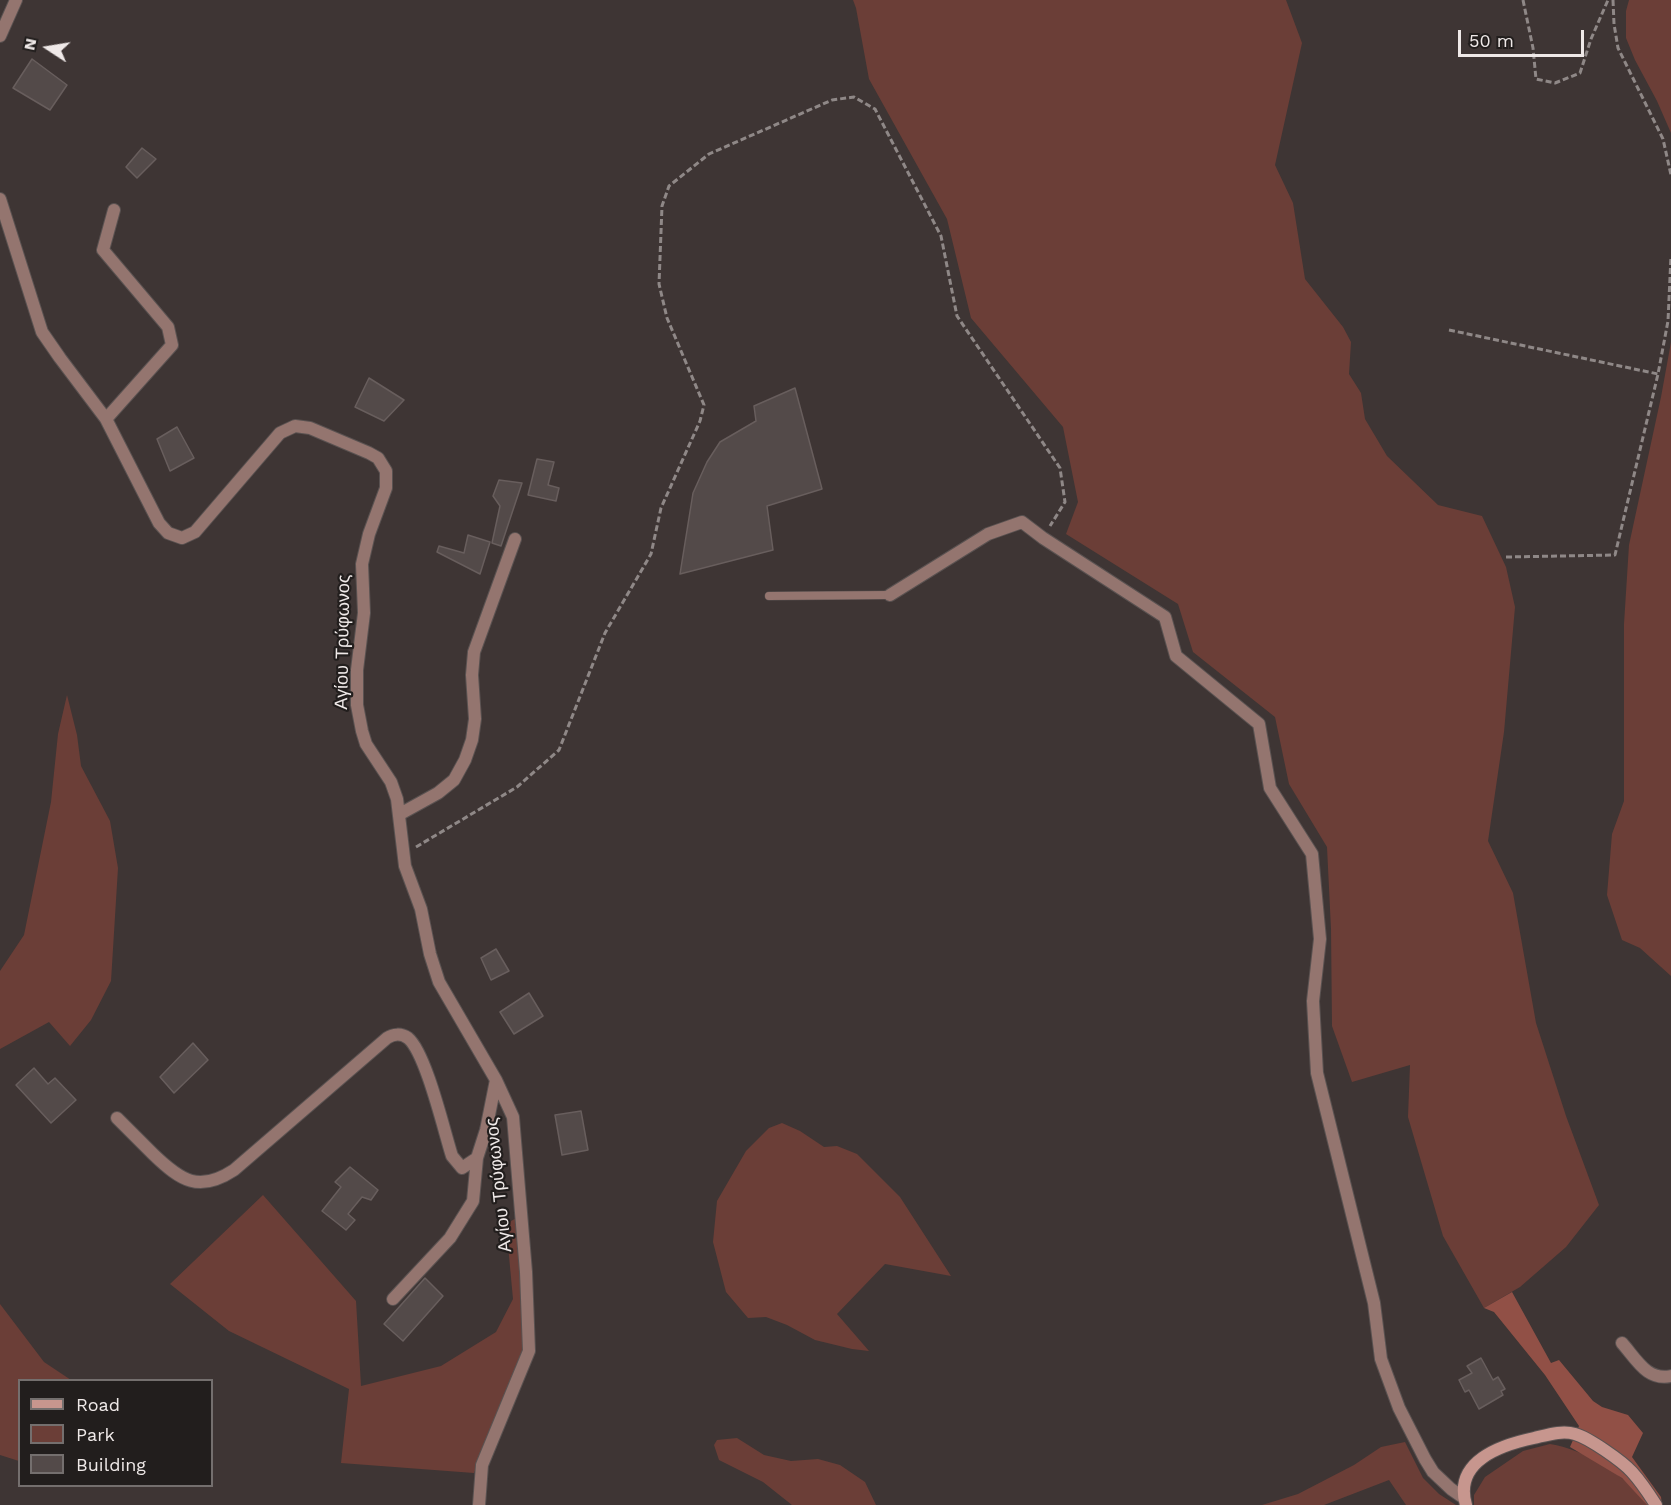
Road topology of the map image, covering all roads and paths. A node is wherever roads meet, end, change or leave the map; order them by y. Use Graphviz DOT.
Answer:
graph roads {
  1 [pos="16,0"];
  2 [pos="1523,0"];
  3 [pos="1610,0"];
  4 [pos="0,36"];
  5 [pos="1671,175"];
  6 [pos="0,199"];
  7 [pos="114,210"];
  8 [pos="1671,256"];
  9 [pos="1449,330"];
  10 [pos="1658,374"];
  11 [pos="106,419"];
  12 [pos="1042,538"];
  13 [pos="515,539"];
  14 [pos="1506,557"];
  15 [pos="890,595"];
  16 [pos="768,596"];
  17 [pos="400,814"];
  18 [pos="403,855"];
  19 [pos="496,1080"];
  20 [pos="117,1118"];
  21 [pos="477,1158"];
  22 [pos="393,1299"];
  23 [pos="1622,1343"];
  24 [pos="1671,1376"];
  25 [pos="1465,1501"];
  26 [pos="479,1505"];
  27 [pos="1656,1505"];
  1 -- 4 [label="street"];
  2 -- 3 [label="path"];
  3 -- 5 [label="path"];
  6 -- 11 [label="street, Αγίου Τρύφωνος"];
  7 -- 11 [label="street"];
  8 -- 10 [label="path"];
  9 -- 10 [label="path"];
  10 -- 14 [label="path"];
  11 -- 17 [label="street, Αγίου Τρύφωνος"];
  12 -- 15 [label="street"];
  12 -- 18 [label="path"];
  12 -- 25 [label="street"];
  13 -- 17 [label="street"];
  15 -- 16 [label="lane"];
  17 -- 18 [label="street, Αγίου Τρύφωνος"];
  18 -- 19 [label="street, Αγίου Τρύφωνος"];
  19 -- 21 [label="street"];
  19 -- 26 [label="street, Αγίου Τρύφωνος"];
  20 -- 21 [label="street"];
  21 -- 22 [label="street"];
  23 -- 24 [label="street"];
  25 -- 27 [label="street"];
}
